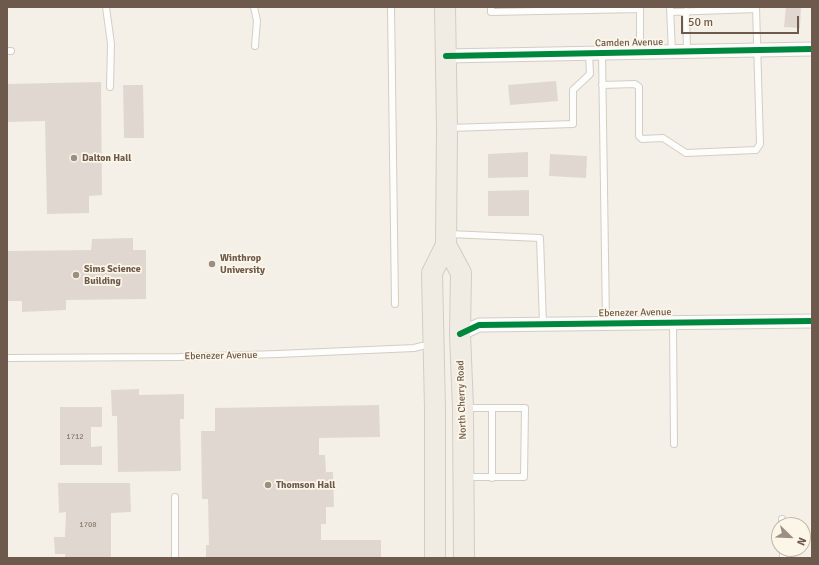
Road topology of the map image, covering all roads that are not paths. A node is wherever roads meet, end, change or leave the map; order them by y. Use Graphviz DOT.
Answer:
graph roads {
  1 [pos="106,7"];
  2 [pos="254,7"];
  3 [pos="392,7"];
  4 [pos="445,7"];
  5 [pos="491,7"];
  6 [pos="640,8"];
  7 [pos="756,8"];
  8 [pos="671,9"];
  9 [pos="686,11"];
  10 [pos="255,46"];
  11 [pos="812,49"];
  12 [pos="757,50"];
  13 [pos="640,52"];
  14 [pos="672,52"];
  15 [pos="687,52"];
  16 [pos="596,53"];
  17 [pos="446,56"];
  18 [pos="602,85"];
  19 [pos="110,87"];
  20 [pos="447,128"];
  21 [pos="446,240"];
  22 [pos="395,304"];
  23 [pos="812,321"];
  24 [pos="673,323"];
  25 [pos="542,324"];
  26 [pos="606,324"];
  27 [pos="460,334"];
  28 [pos="434,345"];
  29 [pos="7,358"];
  30 [pos="463,408"];
  31 [pos="492,408"];
  32 [pos="674,444"];
  33 [pos="463,476"];
  34 [pos="492,478"];
  35 [pos="175,497"];
  36 [pos="174,558"];
  37 [pos="435,558"];
  38 [pos="464,558"];
  39 [pos="784,558"];
  40 [pos="789,558"];
  1 -- 19 [label="lane"];
  2 -- 10 [label="lane"];
  3 -- 22 [label="lane"];
  4 -- 17 [label="main road, North Cherry Road"];
  5 -- 6 [label="lane"];
  6 -- 13 [label="lane"];
  7 -- 9 [label="lane"];
  7 -- 12 [label="lane"];
  8 -- 9 [label="lane"];
  8 -- 14 [label="lane"];
  9 -- 15 [label="lane"];
  11 -- 12 [label="street, Camden Avenue"];
  12 -- 15 [label="street, Camden Avenue"];
  12 -- 18 [label="lane"];
  13 -- 14 [label="street, Camden Avenue"];
  13 -- 16 [label="street, Camden Avenue"];
  14 -- 15 [label="street, Camden Avenue"];
  16 -- 17 [label="street, Camden Avenue"];
  16 -- 18 [label="lane"];
  16 -- 20 [label="lane"];
  17 -- 20 [label="main road, North Cherry Road"];
  18 -- 26 [label="lane"];
  20 -- 21 [label="main road, North Cherry Road"];
  21 -- 25 [label="lane"];
  21 -- 27 [label="main road, North Cherry Road"];
  21 -- 28 [label="main road, North Cherry Road"];
  23 -- 24 [label="street, Ebenezer Avenue"];
  24 -- 26 [label="street, Ebenezer Avenue"];
  24 -- 32 [label="lane"];
  25 -- 26 [label="street, Ebenezer Avenue"];
  25 -- 27 [label="street, Ebenezer Avenue"];
  27 -- 30 [label="main road, North Cherry Road"];
  28 -- 29 [label="lane, Ebenezer Avenue"];
  28 -- 37 [label="main road, North Cherry Road"];
  30 -- 31 [label="lane"];
  30 -- 33 [label="main road, North Cherry Road"];
  31 -- 34 [label="lane"];
  31 -- 34 [label="lane"];
  33 -- 34 [label="lane"];
  33 -- 38 [label="main road, North Cherry Road"];
  35 -- 36 [label="lane"];
  39 -- 40 [label="lane"];
}
